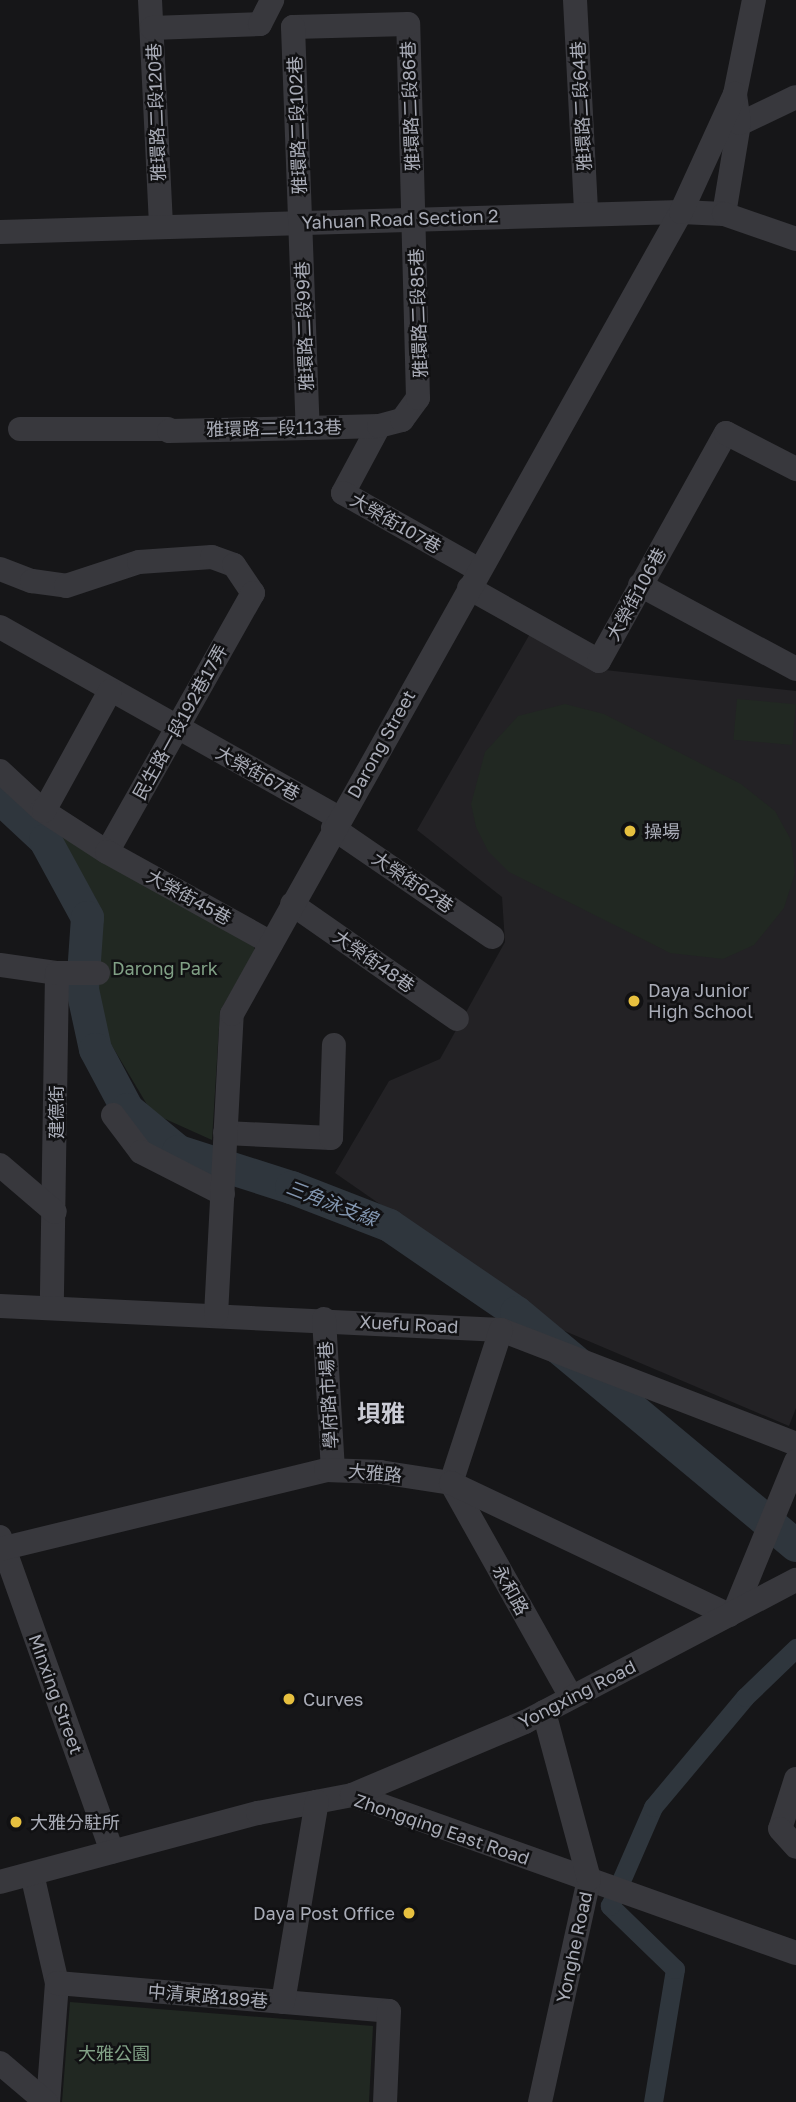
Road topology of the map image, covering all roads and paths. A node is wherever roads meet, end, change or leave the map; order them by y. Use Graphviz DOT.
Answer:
graph roads {
  1 [pos="150,0"];
  2 [pos="272,0"];
  3 [pos="575,0"];
  4 [pos="754,0"];
  5 [pos="293,27"];
  6 [pos="152,28"];
  7 [pos="796,97"];
  8 [pos="728,129"];
  9 [pos="681,212"];
  10 [pos="586,213"];
  11 [pos="724,214"];
  12 [pos="414,218"];
  13 [pos="300,223"];
  14 [pos="161,225"];
  15 [pos="0,232"];
  16 [pos="796,239"];
  17 [pos="379,426"];
  18 [pos="308,428"];
  19 [pos="20,429"];
  20 [pos="796,469"];
  21 [pos="0,569"];
  22 [pos="474,579"];
  23 [pos="640,586"];
  24 [pos="0,627"];
  25 [pos="796,669"];
  26 [pos="110,691"];
  27 [pos="177,727"];
  28 [pos="0,771"];
  29 [pos="44,811"];
  30 [pos="336,823"];
  31 [pos="107,852"];
  32 [pos="292,904"];
  33 [pos="492,937"];
  34 [pos="271,943"];
  35 [pos="0,965"];
  36 [pos="57,973"];
  37 [pos="98,973"];
  38 [pos="457,1019"];
  39 [pos="334,1045"];
  40 [pos="113,1115"];
  41 [pos="225,1138"];
  42 [pos="0,1165"];
  43 [pos="223,1190"];
  44 [pos="55,1212"];
  45 [pos="0,1306"];
  46 [pos="52,1308"];
  47 [pos="216,1315"];
  48 [pos="324,1319"];
  49 [pos="501,1330"];
  50 [pos="796,1444"];
  51 [pos="796,1461"];
  52 [pos="333,1470"];
  53 [pos="451,1483"];
  54 [pos="1,1544"];
  55 [pos="796,1580"];
  56 [pos="732,1612"];
  57 [pos="571,1697"];
  58 [pos="544,1712"];
  59 [pos="796,1779"];
  60 [pos="352,1795"];
  61 [pos="317,1802"];
  62 [pos="796,1847"];
  63 [pos="112,1852"];
  64 [pos="32,1874"];
  65 [pos="589,1879"];
  66 [pos="0,1882"];
  67 [pos="796,1953"];
  68 [pos="57,1983"];
  69 [pos="283,2002"];
  70 [pos="0,2063"];
  71 [pos="47,2102"];
  72 [pos="385,2102"];
  73 [pos="540,2102"];
  1 -- 6 [label="street, 雅環路二段120巷"];
  2 -- 6 [label="street"];
  3 -- 10 [label="street, 雅環路二段64巷"];
  4 -- 8 [label="street"];
  5 -- 12 [label="street, 雅環路二段86巷"];
  5 -- 13 [label="street, 雅環路二段102巷"];
  6 -- 14 [label="street, 雅環路二段120巷"];
  7 -- 8 [label="street"];
  8 -- 9 [label="street, Darong Street"];
  8 -- 11 [label="street"];
  9 -- 10 [label="street, Yahuan Road Section 2"];
  9 -- 11 [label="street, Yahuan Road Section 2"];
  9 -- 22 [label="street, Darong Street"];
  10 -- 12 [label="street, Yahuan Road Section 2"];
  11 -- 16 [label="street, Yahuan Road Section 2"];
  12 -- 13 [label="street, Yahuan Road Section 2"];
  12 -- 17 [label="street, 雅環路二段85巷"];
  13 -- 14 [label="street, Yahuan Road Section 2"];
  13 -- 18 [label="street, 雅環路二段99巷"];
  14 -- 15 [label="street, Yahuan Road Section 2"];
  17 -- 18 [label="street, 雅環路二段113巷"];
  17 -- 22 [label="street, 大榮街107巷"];
  18 -- 19 [label="street, 雅環路二段113巷"];
  20 -- 23 [label="street, 大榮街106巷"];
  21 -- 27 [label="street, 民生路一段192巷17弄"];
  22 -- 23 [label="street, 大榮街106巷"];
  22 -- 30 [label="street, Darong Street"];
  23 -- 25 [label="street"];
  24 -- 26 [label="street, 大榮街67巷"];
  26 -- 27 [label="street, 大榮街67巷"];
  26 -- 29 [label="street"];
  27 -- 30 [label="street, 大榮街67巷"];
  27 -- 31 [label="street, 民生路一段192巷17弄"];
  28 -- 29 [label="street, 大榮街45巷"];
  29 -- 31 [label="street, 大榮街45巷"];
  30 -- 32 [label="street, Darong Street"];
  30 -- 33 [label="street, 大榮街62巷"];
  31 -- 34 [label="street, 大榮街45巷"];
  32 -- 34 [label="street, Darong Street"];
  32 -- 38 [label="street, 大榮街48巷"];
  34 -- 41 [label="street, Darong Street"];
  35 -- 36 [label="street"];
  36 -- 37 [label="street"];
  36 -- 44 [label="street, 建德街"];
  39 -- 41 [label="street"];
  40 -- 43 [label="street"];
  41 -- 43 [label="street, Darong Street"];
  42 -- 44 [label="street"];
  43 -- 47 [label="street, Darong Street"];
  44 -- 46 [label="street, 建德街"];
  45 -- 46 [label="street, Xuefu Road"];
  46 -- 47 [label="street, Xuefu Road"];
  47 -- 48 [label="street, Xuefu Road"];
  48 -- 49 [label="street, Xuefu Road"];
  48 -- 52 [label="street, 學府路市場巷"];
  49 -- 50 [label="street, Xuefu Road"];
  49 -- 53 [label="street"];
  51 -- 56 [label="street"];
  52 -- 53 [label="street, 大雅路"];
  52 -- 54 [label="street, 大雅路"];
  53 -- 56 [label="street, 大雅路"];
  53 -- 57 [label="street, 永和路"];
  54 -- 63 [label="street, Minxing Street"];
  55 -- 56 [label="street, Yongxing Road"];
  56 -- 57 [label="street, Yongxing Road"];
  57 -- 58 [label="street, Yongxing Road"];
  58 -- 60 [label="street, Yongxing Road"];
  58 -- 65 [label="street, Yonghe Road"];
  59 -- 62 [label="street"];
  60 -- 61 [label="street, Zhongqing East Road"];
  60 -- 65 [label="street, Zhongqing East Road"];
  61 -- 63 [label="street, Zhongqing East Road"];
  61 -- 69 [label="street, 中清東路189巷"];
  63 -- 64 [label="street, Zhongqing East Road"];
  64 -- 66 [label="street, Zhongqing East Road"];
  64 -- 68 [label="street"];
  65 -- 67 [label="street, Zhongqing East Road"];
  65 -- 73 [label="street, Yonghe Road"];
  68 -- 69 [label="street, 中清東路189巷"];
  68 -- 71 [label="street"];
  69 -- 72 [label="street"];
  70 -- 71 [label="street"];
}
